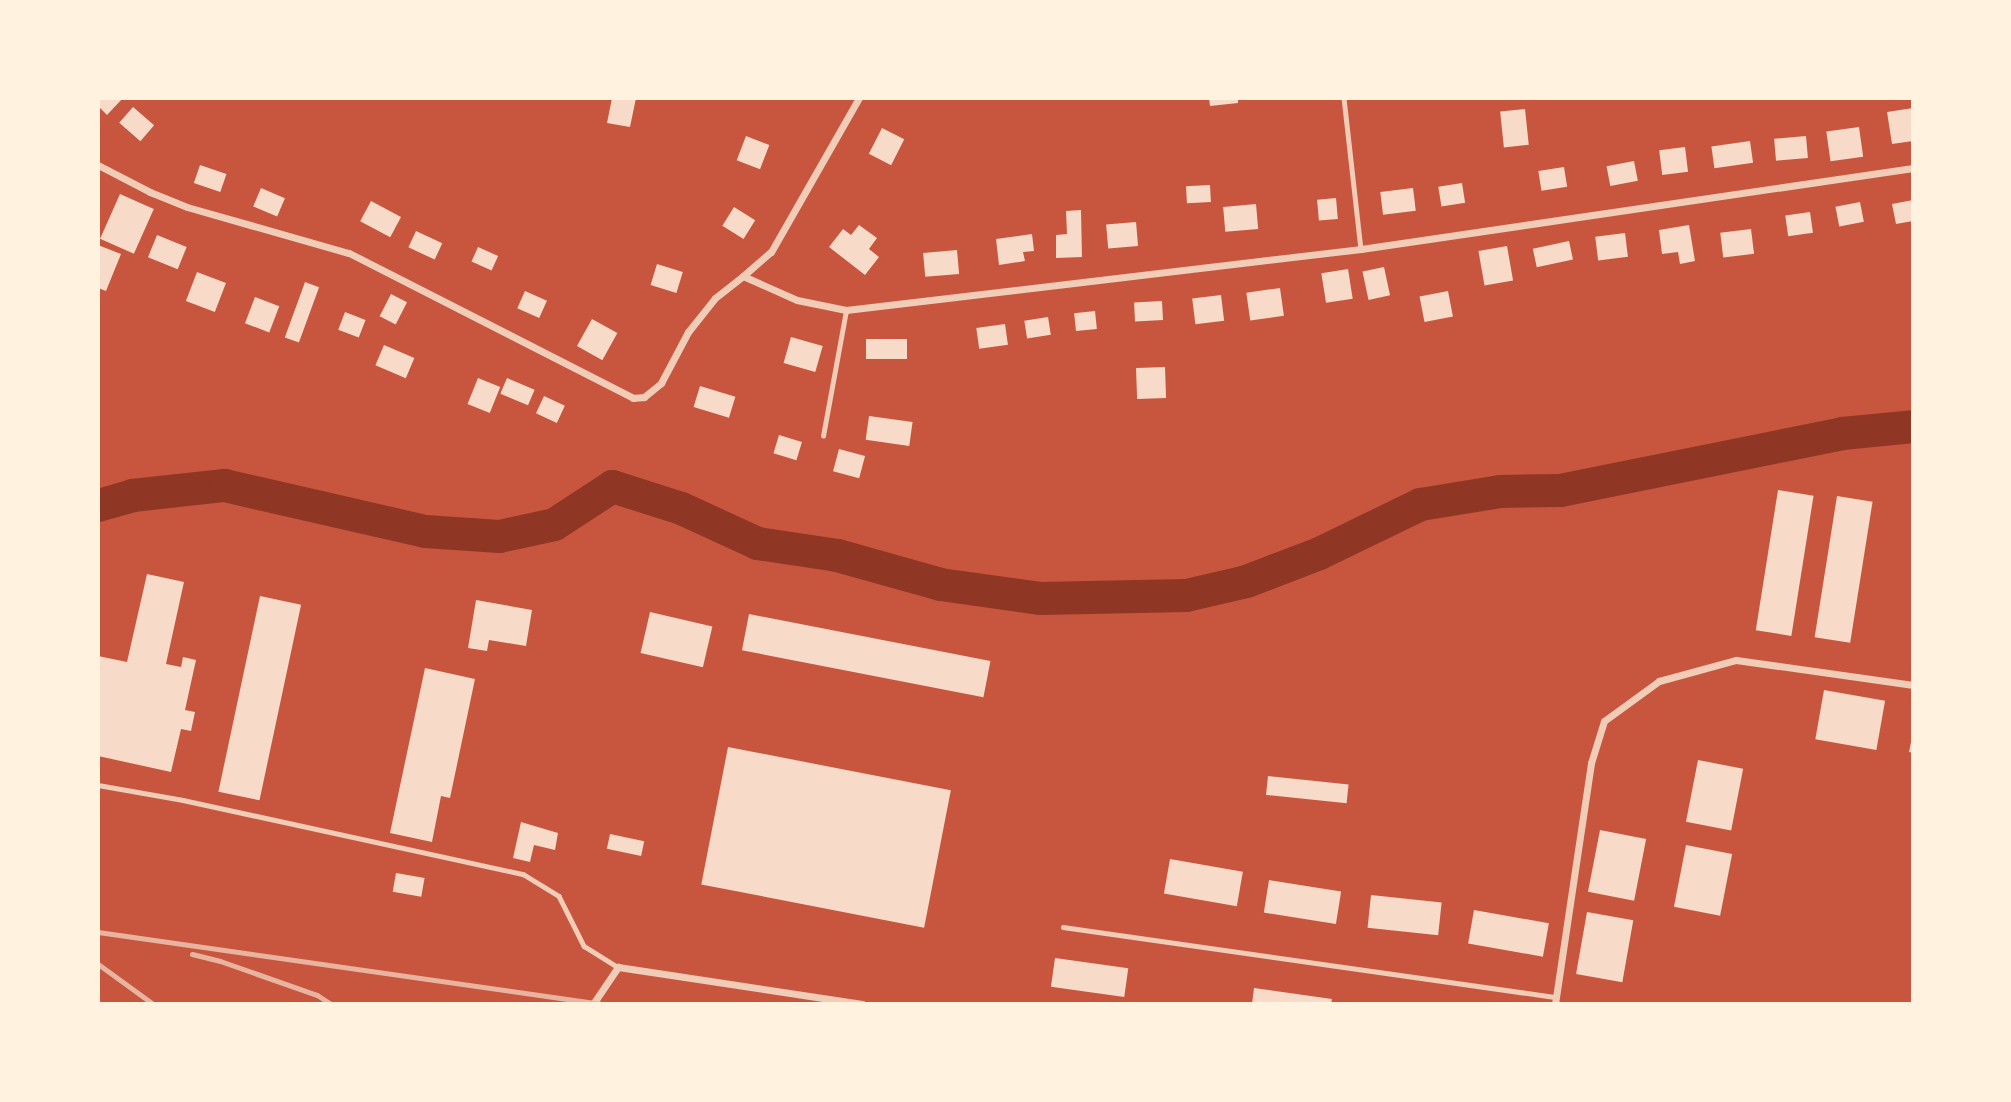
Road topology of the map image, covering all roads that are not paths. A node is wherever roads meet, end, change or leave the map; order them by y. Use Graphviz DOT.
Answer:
graph roads {
  1 [pos="859,98"];
  2 [pos="1344,98"];
  3 [pos="98,165"];
  4 [pos="1913,168"];
  5 [pos="1361,249"];
  6 [pos="743,276"];
  7 [pos="846,310"];
  8 [pos="823,436"];
  9 [pos="1913,685"];
  10 [pos="98,785"];
  11 [pos="1063,926"];
  12 [pos="618,967"];
  13 [pos="1555,1000"];
  14 [pos="593,1004"];
  15 [pos="862,1004"];
  1 -- 6 [label="street"];
  2 -- 5 [label="lane"];
  3 -- 6 [label="street"];
  4 -- 5 [label="street"];
  5 -- 7 [label="street"];
  6 -- 7 [label="street"];
  7 -- 8 [label="lane"];
  9 -- 13 [label="street"];
  10 -- 12 [label="lane"];
  11 -- 13 [label="lane"];
  12 -- 14 [label="street"];
  12 -- 15 [label="street"];
}
